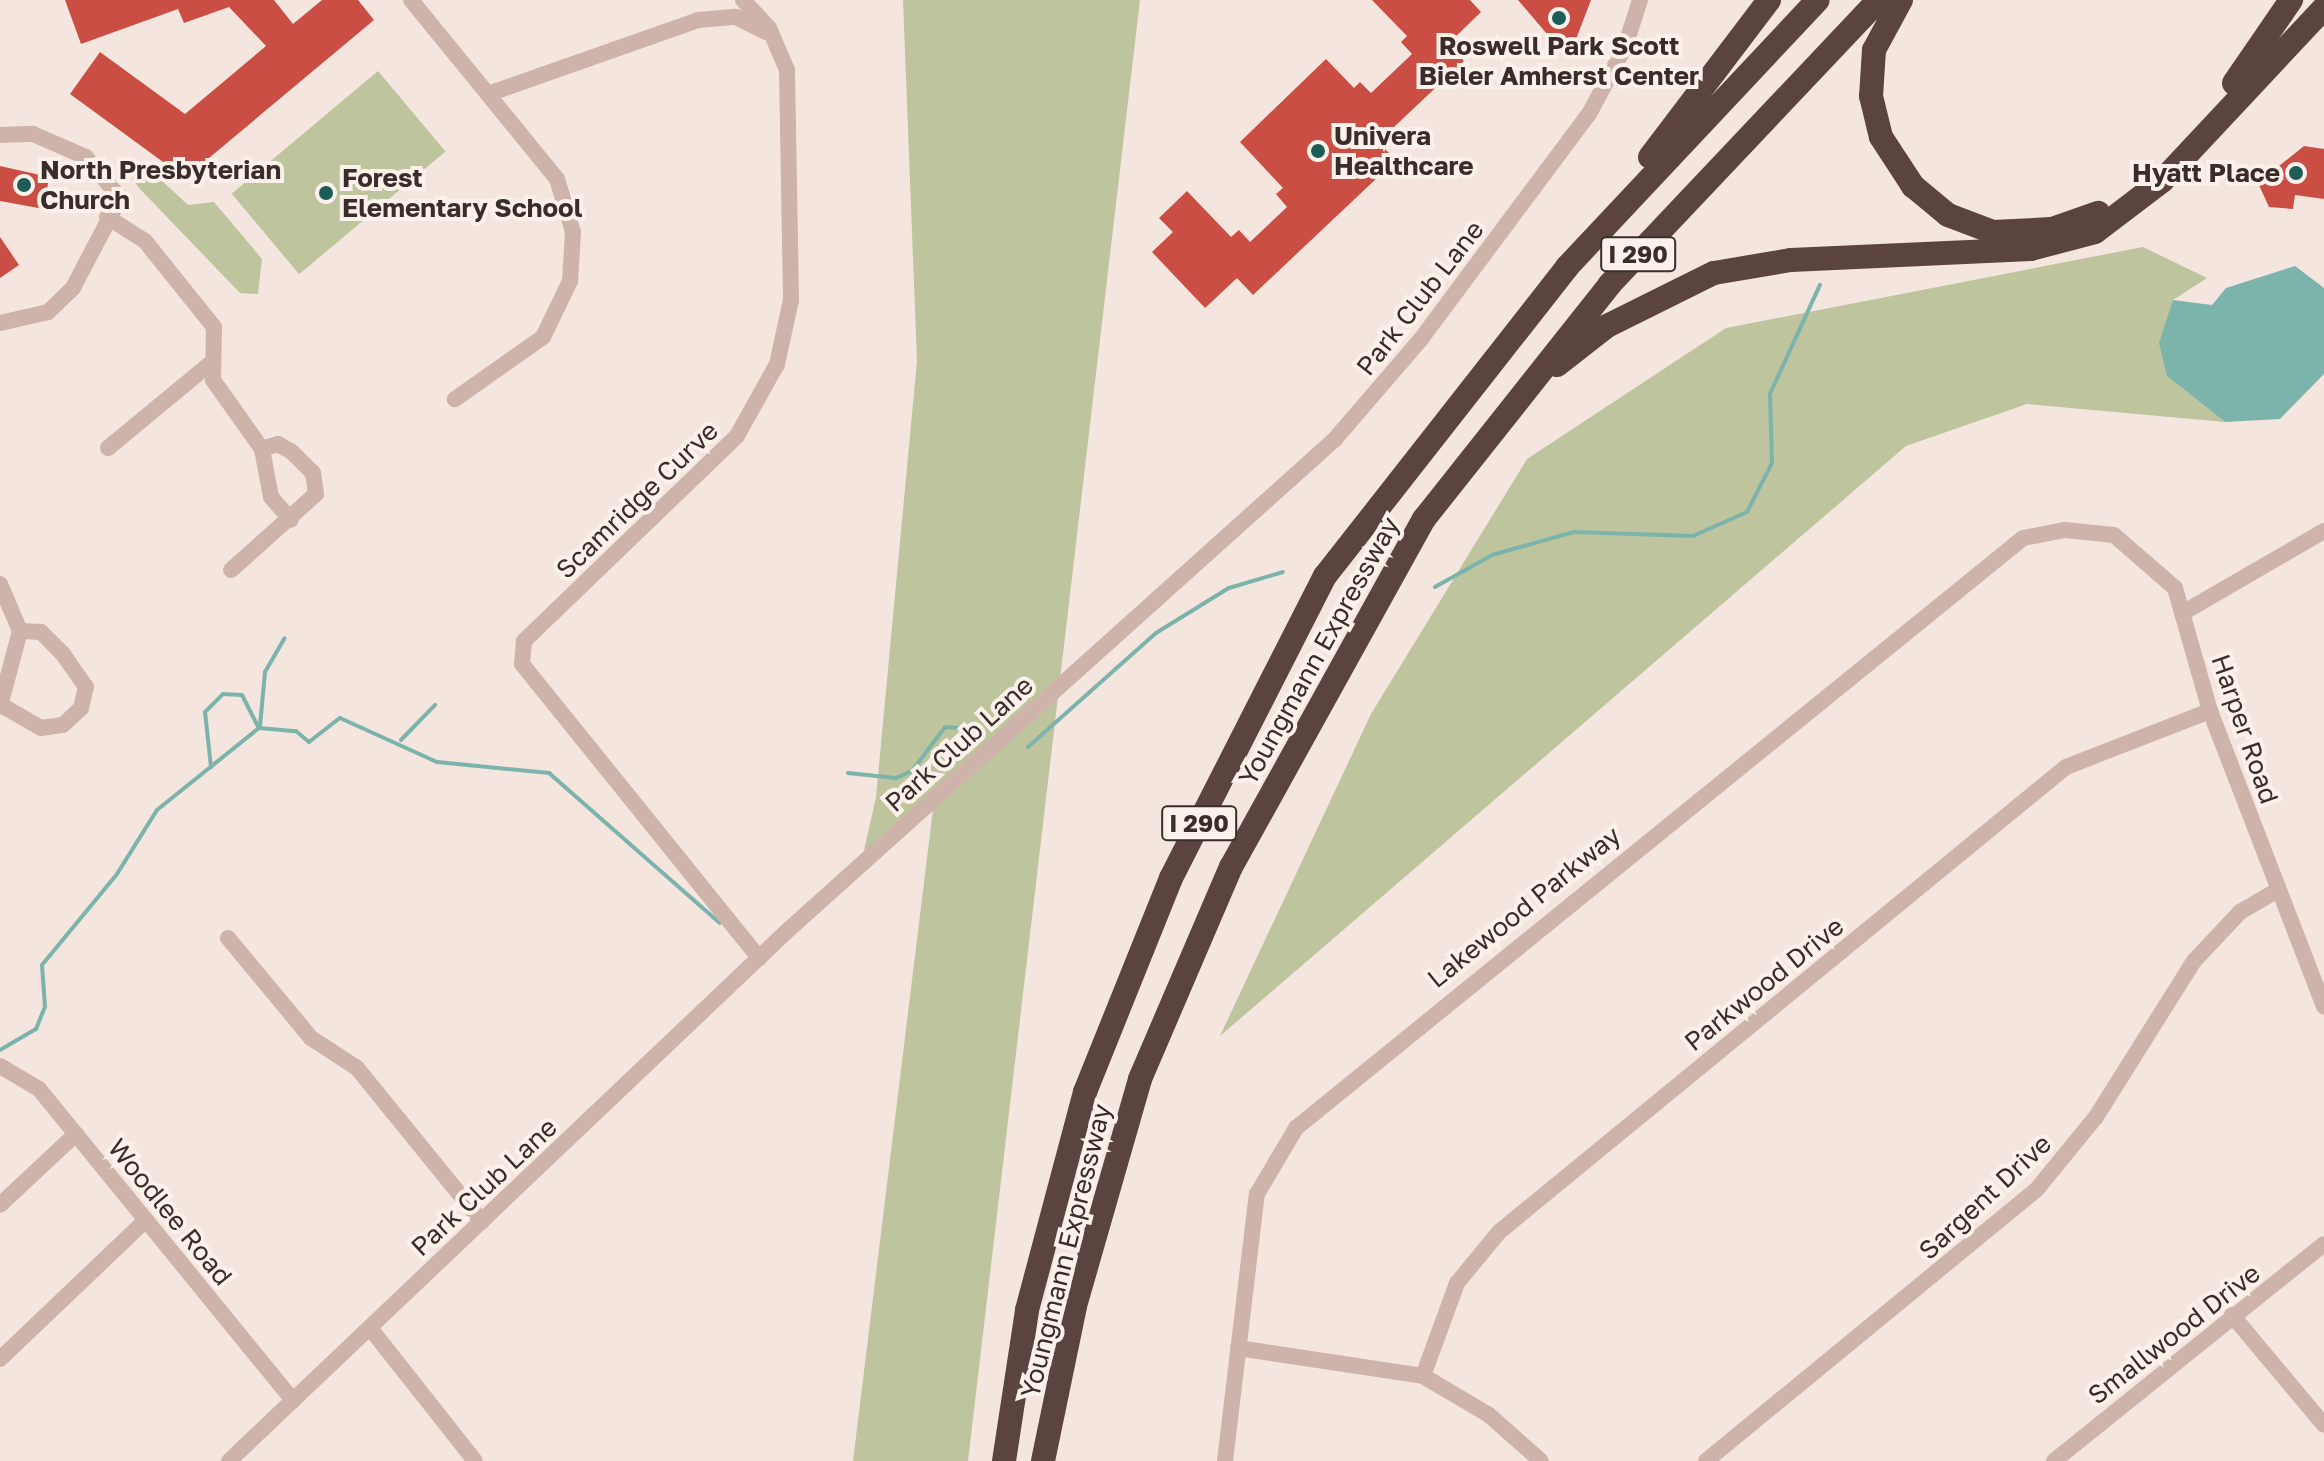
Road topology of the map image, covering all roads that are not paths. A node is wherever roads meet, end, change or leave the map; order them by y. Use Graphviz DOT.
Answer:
graph roads {
  1 [pos="411,0"];
  2 [pos="718,0"];
  3 [pos="743,0"];
  4 [pos="1640,0"];
  5 [pos="1769,0"];
  6 [pos="1818,0"];
  7 [pos="1879,0"];
  8 [pos="1901,0"];
  9 [pos="2291,0"];
  10 [pos="2307,0"];
  11 [pos="2324,8"];
  12 [pos="698,20"];
  13 [pos="781,50"];
  14 [pos="2250,87"];
  15 [pos="488,94"];
  16 [pos="0,135"];
  17 [pos="107,217"];
  18 [pos="1567,267"];
  19 [pos="0,323"];
  20 [pos="213,361"];
  21 [pos="455,399"];
  22 [pos="1502,414"];
  23 [pos="108,448"];
  24 [pos="262,449"];
  25 [pos="291,520"];
  26 [pos="2065,530"];
  27 [pos="2324,531"];
  28 [pos="231,570"];
  29 [pos="0,584"];
  30 [pos="2186,611"];
  31 [pos="20,631"];
  32 [pos="0,706"];
  33 [pos="2210,711"];
  34 [pos="2278,890"];
  35 [pos="228,938"];
  36 [pos="759,958"];
  37 [pos="2324,1007"];
  38 [pos="0,1066"];
  39 [pos="76,1134"];
  40 [pos="0,1205"];
  41 [pos="145,1221"];
  42 [pos="482,1222"];
  43 [pos="2324,1244"];
  44 [pos="2232,1315"];
  45 [pos="370,1328"];
  46 [pos="1238,1348"];
  47 [pos="0,1359"];
  48 [pos="1423,1376"];
  49 [pos="293,1400"];
  50 [pos="2324,1425"];
  51 [pos="229,1461"];
  52 [pos="475,1461"];
  53 [pos="1004,1461"];
  54 [pos="1043,1461"];
  55 [pos="1225,1461"];
  56 [pos="1541,1461"];
  57 [pos="1706,1461"];
  58 [pos="2054,1461"];
  1 -- 15 [label="street"];
  2 -- 12 [label="street"];
  3 -- 13 [label="street"];
  4 -- 36 [label="street, Park Club Lane"];
  5 -- 18 [label="highway"];
  6 -- 18 [label="highway, Youngmann Expressway / I 290"];
  7 -- 22 [label="highway, Youngmann Expressway / I 290"];
  8 -- 9 [label="highway"];
  10 -- 14 [label="highway"];
  11 -- 14 [label="highway"];
  12 -- 13 [label="street"];
  12 -- 15 [label="street"];
  13 -- 36 [label="street, Scamridge Curve"];
  14 -- 22 [label="highway"];
  15 -- 21 [label="street"];
  16 -- 17 [label="street"];
  17 -- 19 [label="street"];
  17 -- 20 [label="street"];
  18 -- 53 [label="highway, Youngmann Expressway / I 290"];
  20 -- 23 [label="street"];
  20 -- 24 [label="street"];
  22 -- 54 [label="highway, Youngmann Expressway / I 290"];
  24 -- 25 [label="street"];
  24 -- 25 [label="street"];
  25 -- 28 [label="street"];
  26 -- 30 [label="street, Harper Road"];
  26 -- 46 [label="street, Lakewood Parkway"];
  27 -- 30 [label="street"];
  29 -- 31 [label="street"];
  30 -- 33 [label="street, Harper Road"];
  31 -- 32 [label="street"];
  31 -- 32 [label="street"];
  33 -- 34 [label="street, Harper Road"];
  33 -- 48 [label="street, Parkwood Drive"];
  34 -- 37 [label="street, Harper Road"];
  34 -- 57 [label="street, Sargent Drive"];
  35 -- 42 [label="street"];
  36 -- 42 [label="street, Park Club Lane"];
  38 -- 39 [label="street, Woodlee Road"];
  39 -- 40 [label="street"];
  39 -- 41 [label="street, Woodlee Road"];
  41 -- 47 [label="street"];
  41 -- 49 [label="street, Woodlee Road"];
  42 -- 45 [label="street, Park Club Lane"];
  43 -- 44 [label="street, Smallwood Drive"];
  44 -- 50 [label="street"];
  44 -- 58 [label="street, Smallwood Drive"];
  45 -- 49 [label="street, Park Club Lane"];
  45 -- 52 [label="street"];
  46 -- 48 [label="street"];
  46 -- 55 [label="street, Lakewood Parkway"];
  48 -- 56 [label="street"];
  49 -- 51 [label="street, Park Club Lane"];
}
